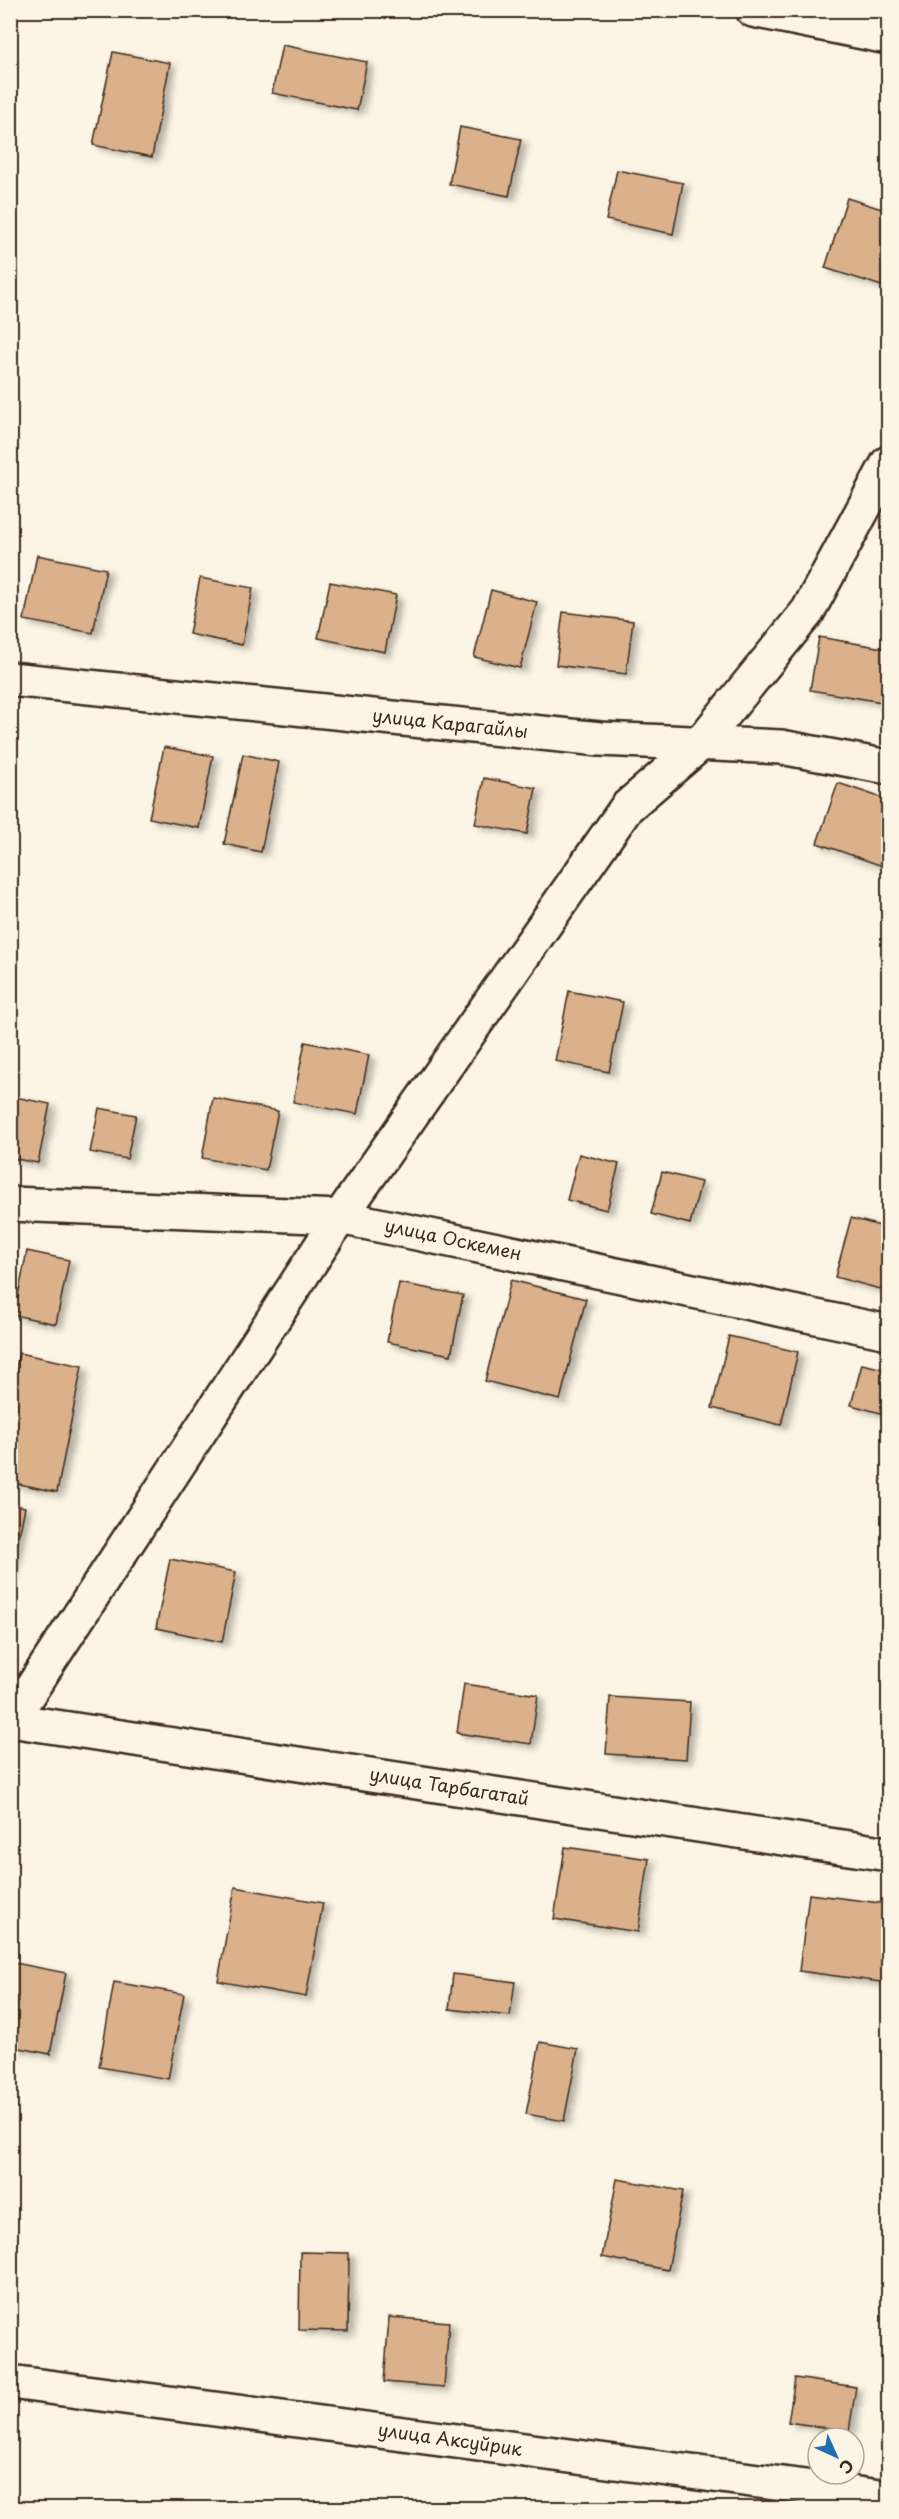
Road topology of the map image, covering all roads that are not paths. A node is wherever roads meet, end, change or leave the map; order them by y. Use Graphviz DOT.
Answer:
graph roads {
  1 [pos="753,10"];
  2 [pos="888,37"];
  3 [pos="888,463"];
  4 [pos="10,679"];
  5 [pos="699,745"];
  6 [pos="888,767"];
  7 [pos="10,1204"];
  8 [pos="340,1217"];
  9 [pos="888,1332"];
  10 [pos="11,1720"];
  11 [pos="888,1854"];
  12 [pos="10,2382"];
  13 [pos="888,2498"];
  1 -- 2 [label="street"];
  3 -- 5 [label="street"];
  4 -- 5 [label="street, улица Карагайлы"];
  5 -- 6 [label="street, улица Карагайлы"];
  5 -- 8 [label="street"];
  7 -- 8 [label="street, улица Оскемен"];
  8 -- 9 [label="street, улица Оскемен"];
  8 -- 10 [label="street"];
  10 -- 11 [label="street, улица Тарбагатай"];
  12 -- 13 [label="street, улица Аксуйрик"];
}
